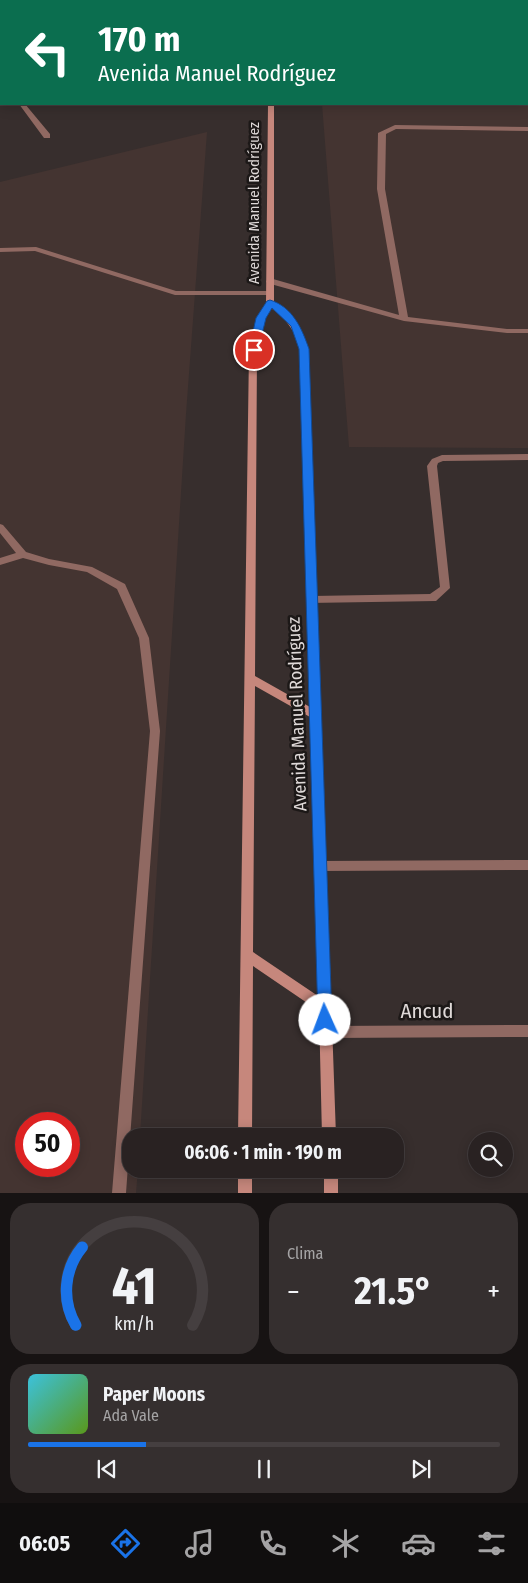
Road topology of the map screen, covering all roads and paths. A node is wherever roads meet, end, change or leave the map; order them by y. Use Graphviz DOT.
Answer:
graph roads {
  1 [pos="23,105"];
  2 [pos="271,105"];
  3 [pos="528,129"];
  4 [pos="47,136"];
  5 [pos="0,250"];
  6 [pos="270,282"];
  7 [pos="270,298"];
  8 [pos="404,319"];
  9 [pos="528,331"];
  10 [pos="528,457"];
  11 [pos="0,527"];
  12 [pos="23,554"];
  13 [pos="0,562"];
  14 [pos="312,600"];
  15 [pos="250,678"];
  16 [pos="315,715"];
  17 [pos="528,865"];
  18 [pos="320,866"];
  19 [pos="247,955"];
  20 [pos="325,1008"];
  21 [pos="528,1031"];
  22 [pos="326,1032"];
  23 [pos="245,1128"];
  24 [pos="329,1128"];
  25 [pos="245,1178"];
  26 [pos="331,1178"];
  27 [pos="119,1193"];
  28 [pos="245,1193"];
  29 [pos="332,1193"];
  1 -- 4 [label="street"];
  2 -- 6 [label="main road, Avenida Manuel Rodríguez"];
  3 -- 8 [label="street"];
  5 -- 7 [label="street"];
  6 -- 7 [label="main road, Avenida Manuel Rodríguez"];
  6 -- 8 [label="street"];
  7 -- 14 [label="main road, Avenida Manuel Rodríguez"];
  7 -- 15 [label="main road, Avenida Manuel Rodríguez"];
  8 -- 9 [label="street"];
  10 -- 14 [label="street"];
  11 -- 12 [label="street"];
  12 -- 13 [label="street"];
  12 -- 27 [label="street"];
  14 -- 16 [label="main road, Avenida Manuel Rodríguez"];
  15 -- 16 [label="main road"];
  15 -- 19 [label="main road, Avenida Manuel Rodríguez"];
  16 -- 18 [label="main road, Avenida Manuel Rodríguez"];
  17 -- 18 [label="street"];
  18 -- 20 [label="main road, Avenida Manuel Rodríguez"];
  19 -- 20 [label="main road"];
  19 -- 23 [label="main road, Avenida Manuel Rodríguez"];
  20 -- 22 [label="main road, Avenida Manuel Rodríguez"];
  21 -- 22 [label="street, Ancud"];
  22 -- 24 [label="main road, Avenida Manuel Rodríguez"];
  25 -- 28 [label="main road"];
  26 -- 29 [label="main road"];
}
